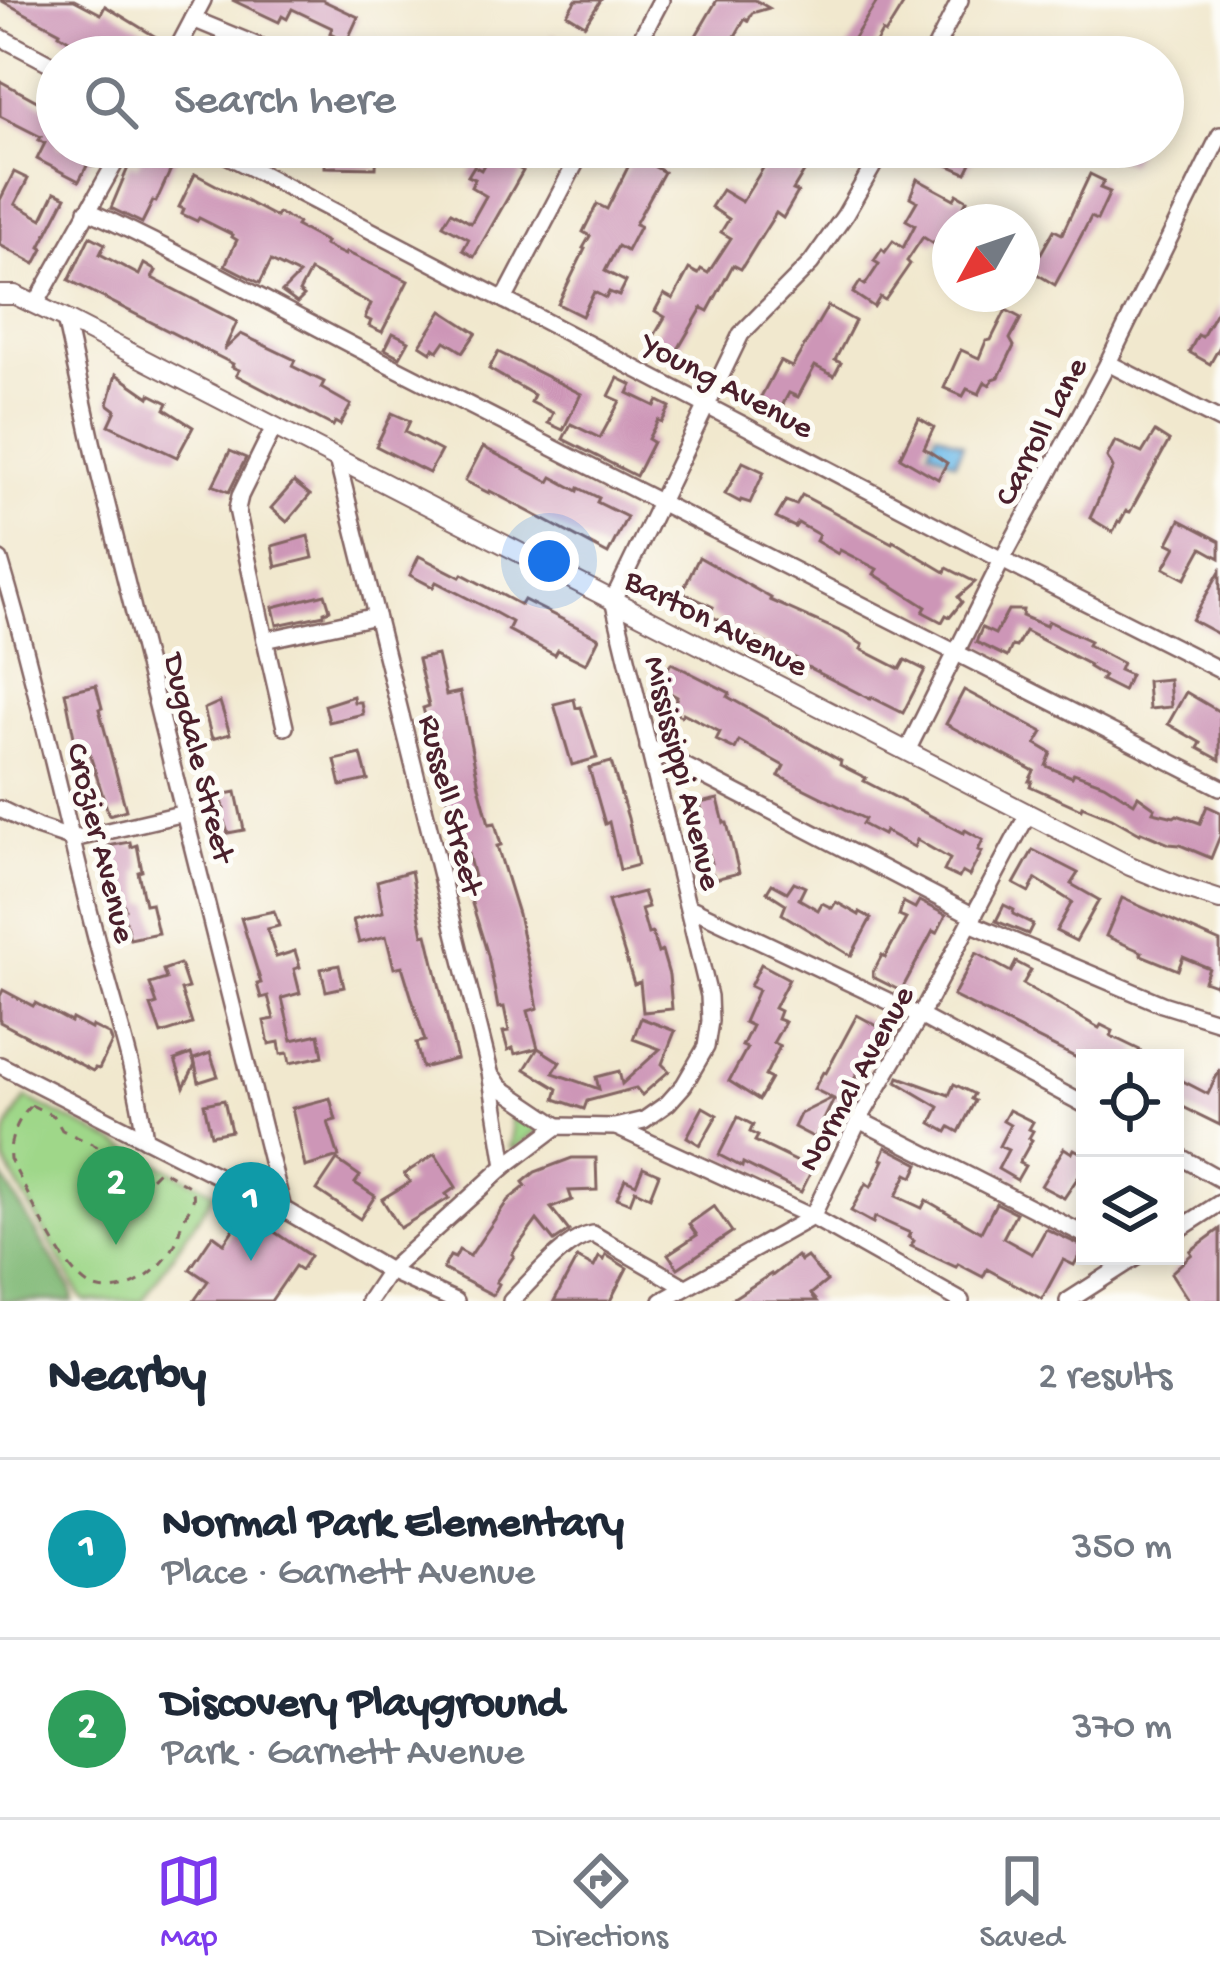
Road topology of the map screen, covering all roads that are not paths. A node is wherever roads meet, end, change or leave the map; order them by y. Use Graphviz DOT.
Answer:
graph roads {
  1 [pos="203,0"];
  2 [pos="661,0"];
  3 [pos="960,0"];
  4 [pos="193,19"];
  5 [pos="184,36"];
  6 [pos="234,36"];
  7 [pos="642,36"];
  8 [pos="942,36"];
  9 [pos="0,37"];
  10 [pos="36,56"];
  11 [pos="1220,135"];
  12 [pos="112,168"];
  13 [pos="251,168"];
  14 [pos="573,168"];
  15 [pos="872,168"];
  16 [pos="87,210"];
  17 [pos="5,292"];
  18 [pos="504,300"];
  19 [pos="36,304"];
  20 [pos="65,319"];
  21 [pos="1108,363"];
  22 [pos="708,406"];
  23 [pos="1220,420"];
  24 [pos="274,427"];
  25 [pos="337,459"];
  26 [pos="661,502"];
  27 [pos="0,560"];
  28 [pos="1003,560"];
  29 [pos="613,600"];
  30 [pos="376,616"];
  31 [pos="265,640"];
  32 [pos="957,653"];
  33 [pos="1220,670"];
  34 [pos="285,727"];
  35 [pos="648,747"];
  36 [pos="907,751"];
  37 [pos="1220,787"];
  38 [pos="0,809"];
  39 [pos="185,813"];
  40 [pos="1028,814"];
  41 [pos="73,838"];
  42 [pos="1220,900"];
  43 [pos="688,907"];
  44 [pos="972,920"];
  45 [pos="920,1016"];
  46 [pos="1220,1022"];
  47 [pos="0,1065"];
  48 [pos="490,1072"];
  49 [pos="1076,1101"];
  50 [pos="859,1120"];
  51 [pos="558,1126"];
  52 [pos="615,1127"];
  53 [pos="145,1139"];
  54 [pos="1180,1157"];
  55 [pos="505,1166"];
  56 [pos="1220,1179"];
  57 [pos="1220,1203"];
  58 [pos="284,1209"];
  59 [pos="812,1217"];
  60 [pos="1184,1226"];
  61 [pos="1076,1230"];
  62 [pos="1117,1265"];
  63 [pos="389,1271"];
  64 [pos="685,1287"];
  65 [pos="369,1301"];
  66 [pos="456,1301"];
  67 [pos="511,1301"];
  68 [pos="662,1301"];
  69 [pos="961,1301"];
  70 [pos="1068,1301"];
  1 -- 4 [label="street"];
  2 -- 7 [label="street"];
  3 -- 8 [label="street"];
  4 -- 5 [label="street"];
  4 -- 6 [label="street"];
  9 -- 10 [label="street"];
  11 -- 21 [label="street, Carroll Lane"];
  12 -- 16 [label="street"];
  13 -- 18 [label="street, Young Avenue"];
  14 -- 18 [label="street"];
  15 -- 22 [label="street"];
  16 -- 19 [label="street"];
  16 -- 26 [label="street"];
  17 -- 19 [label="main road, Barton Avenue"];
  18 -- 22 [label="street, Young Avenue"];
  19 -- 20 [label="main road, Barton Avenue"];
  20 -- 24 [label="main road, Barton Avenue"];
  20 -- 39 [label="street, Dugdale Street"];
  21 -- 23 [label="street"];
  21 -- 28 [label="street, Carroll Lane"];
  22 -- 26 [label="street"];
  22 -- 28 [label="street, Young Avenue"];
  24 -- 25 [label="main road, Barton Avenue"];
  24 -- 31 [label="street"];
  25 -- 29 [label="main road, Barton Avenue"];
  25 -- 30 [label="street, Russell Street"];
  26 -- 29 [label="street"];
  26 -- 32 [label="street"];
  27 -- 41 [label="street, Crozier Avenue"];
  28 -- 32 [label="street, Carroll Lane"];
  28 -- 33 [label="street, Young Avenue"];
  29 -- 35 [label="street, Mississippi Avenue"];
  29 -- 36 [label="main road, Barton Avenue"];
  30 -- 31 [label="street"];
  30 -- 48 [label="street, Russell Street"];
  31 -- 34 [label="street"];
  32 -- 36 [label="street, Carroll Lane"];
  32 -- 37 [label="street"];
  35 -- 43 [label="street, Mississippi Avenue"];
  35 -- 44 [label="street"];
  36 -- 40 [label="main road, Barton Avenue"];
  38 -- 41 [label="street"];
  39 -- 41 [label="street"];
  39 -- 58 [label="street, Dugdale Street"];
  40 -- 42 [label="main road, Barton Avenue"];
  40 -- 44 [label="street, Normal Avenue"];
  41 -- 53 [label="street, Crozier Avenue"];
  43 -- 45 [label="street"];
  43 -- 52 [label="street, Mississippi Avenue"];
  44 -- 45 [label="street, Normal Avenue"];
  44 -- 46 [label="street"];
  45 -- 49 [label="street"];
  45 -- 50 [label="street, Normal Avenue"];
  47 -- 53 [label="street"];
  48 -- 51 [label="street"];
  48 -- 55 [label="street, Russell Street"];
  50 -- 59 [label="street, Normal Avenue"];
  50 -- 61 [label="street"];
  51 -- 52 [label="street, Mississippi Avenue"];
  51 -- 55 [label="street"];
  52 -- 59 [label="street"];
  53 -- 58 [label="street"];
  54 -- 56 [label="street"];
  55 -- 63 [label="street"];
  57 -- 60 [label="street"];
  58 -- 63 [label="street"];
  59 -- 64 [label="street, Normal Avenue"];
  59 -- 69 [label="street"];
  62 -- 70 [label="street"];
  63 -- 65 [label="street"];
  63 -- 66 [label="street"];
  64 -- 67 [label="street"];
  64 -- 68 [label="street, Normal Avenue"];
}
